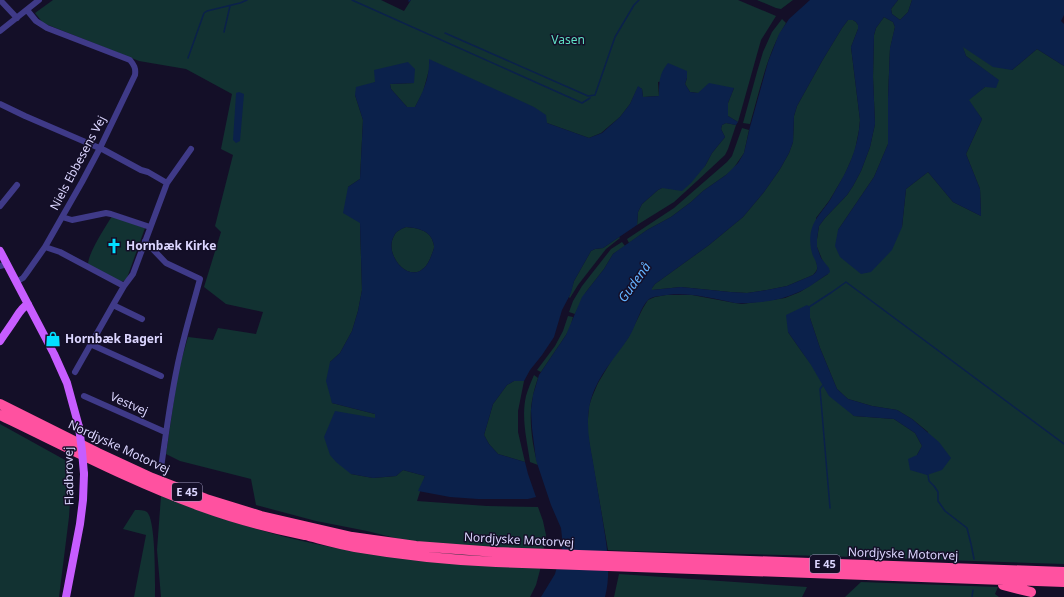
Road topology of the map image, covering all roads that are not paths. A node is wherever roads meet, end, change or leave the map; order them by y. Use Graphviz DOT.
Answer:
graph roads {
  1 [pos="0,0"];
  2 [pos="39,0"];
  3 [pos="27,10"];
  4 [pos="17,18"];
  5 [pos="0,32"];
  6 [pos="0,104"];
  7 [pos="100,148"];
  8 [pos="191,149"];
  9 [pos="167,183"];
  10 [pos="17,185"];
  11 [pos="0,206"];
  12 [pos="62,217"];
  13 [pos="150,227"];
  14 [pos="145,241"];
  15 [pos="45,247"];
  16 [pos="0,251"];
  17 [pos="3,265"];
  18 [pos="15,280"];
  19 [pos="124,286"];
  20 [pos="112,305"];
  21 [pos="29,307"];
  22 [pos="142,319"];
  23 [pos="0,341"];
  24 [pos="90,344"];
  25 [pos="75,372"];
  26 [pos="161,376"];
  27 [pos="84,396"];
  28 [pos="0,404"];
  29 [pos="0,414"];
  30 [pos="165,432"];
  31 [pos="161,468"];
  32 [pos="386,547"];
  33 [pos="646,563"];
  34 [pos="1064,571"];
  35 [pos="843,574"];
  36 [pos="1064,582"];
  37 [pos="1031,592"];
  38 [pos="66,597"];
  1 -- 4 [label="street"];
  2 -- 3 [label="street"];
  3 -- 4 [label="street"];
  3 -- 7 [label="street, Niels Ebbesens Vej"];
  4 -- 5 [label="street"];
  6 -- 7 [label="street"];
  7 -- 9 [label="street"];
  7 -- 12 [label="street, Niels Ebbesens Vej"];
  8 -- 9 [label="street"];
  9 -- 13 [label="street"];
  10 -- 11 [label="street"];
  12 -- 13 [label="street"];
  12 -- 15 [label="street, Niels Ebbesens Vej"];
  13 -- 14 [label="street"];
  14 -- 19 [label="street"];
  14 -- 30 [label="street"];
  15 -- 18 [label="street, Niels Ebbesens Vej"];
  15 -- 19 [label="street"];
  16 -- 17 [label="main road, Fladbrovej"];
  17 -- 18 [label="main road, Fladbrovej"];
  18 -- 21 [label="main road, Fladbrovej"];
  19 -- 20 [label="street"];
  20 -- 22 [label="street"];
  20 -- 24 [label="street"];
  21 -- 23 [label="main road"];
  21 -- 38 [label="main road, Fladbrovej, bridge"];
  24 -- 25 [label="street"];
  24 -- 26 [label="street"];
  27 -- 30 [label="street, Vestvej"];
  28 -- 32 [label="highway, Nordjyske Motorvej / E 45"];
  29 -- 32 [label="highway, Nordjyske Motorvej / E 45"];
  30 -- 31 [label="street"];
  32 -- 33 [label="highway, Nordjyske Motorvej / E 45"];
  33 -- 34 [label="highway, Nordjyske Motorvej / E 45"];
  33 -- 35 [label="highway, Nordjyske Motorvej / E 45"];
  35 -- 36 [label="highway, Nordjyske Motorvej / E 45"];
  35 -- 37 [label="highway"];
}
